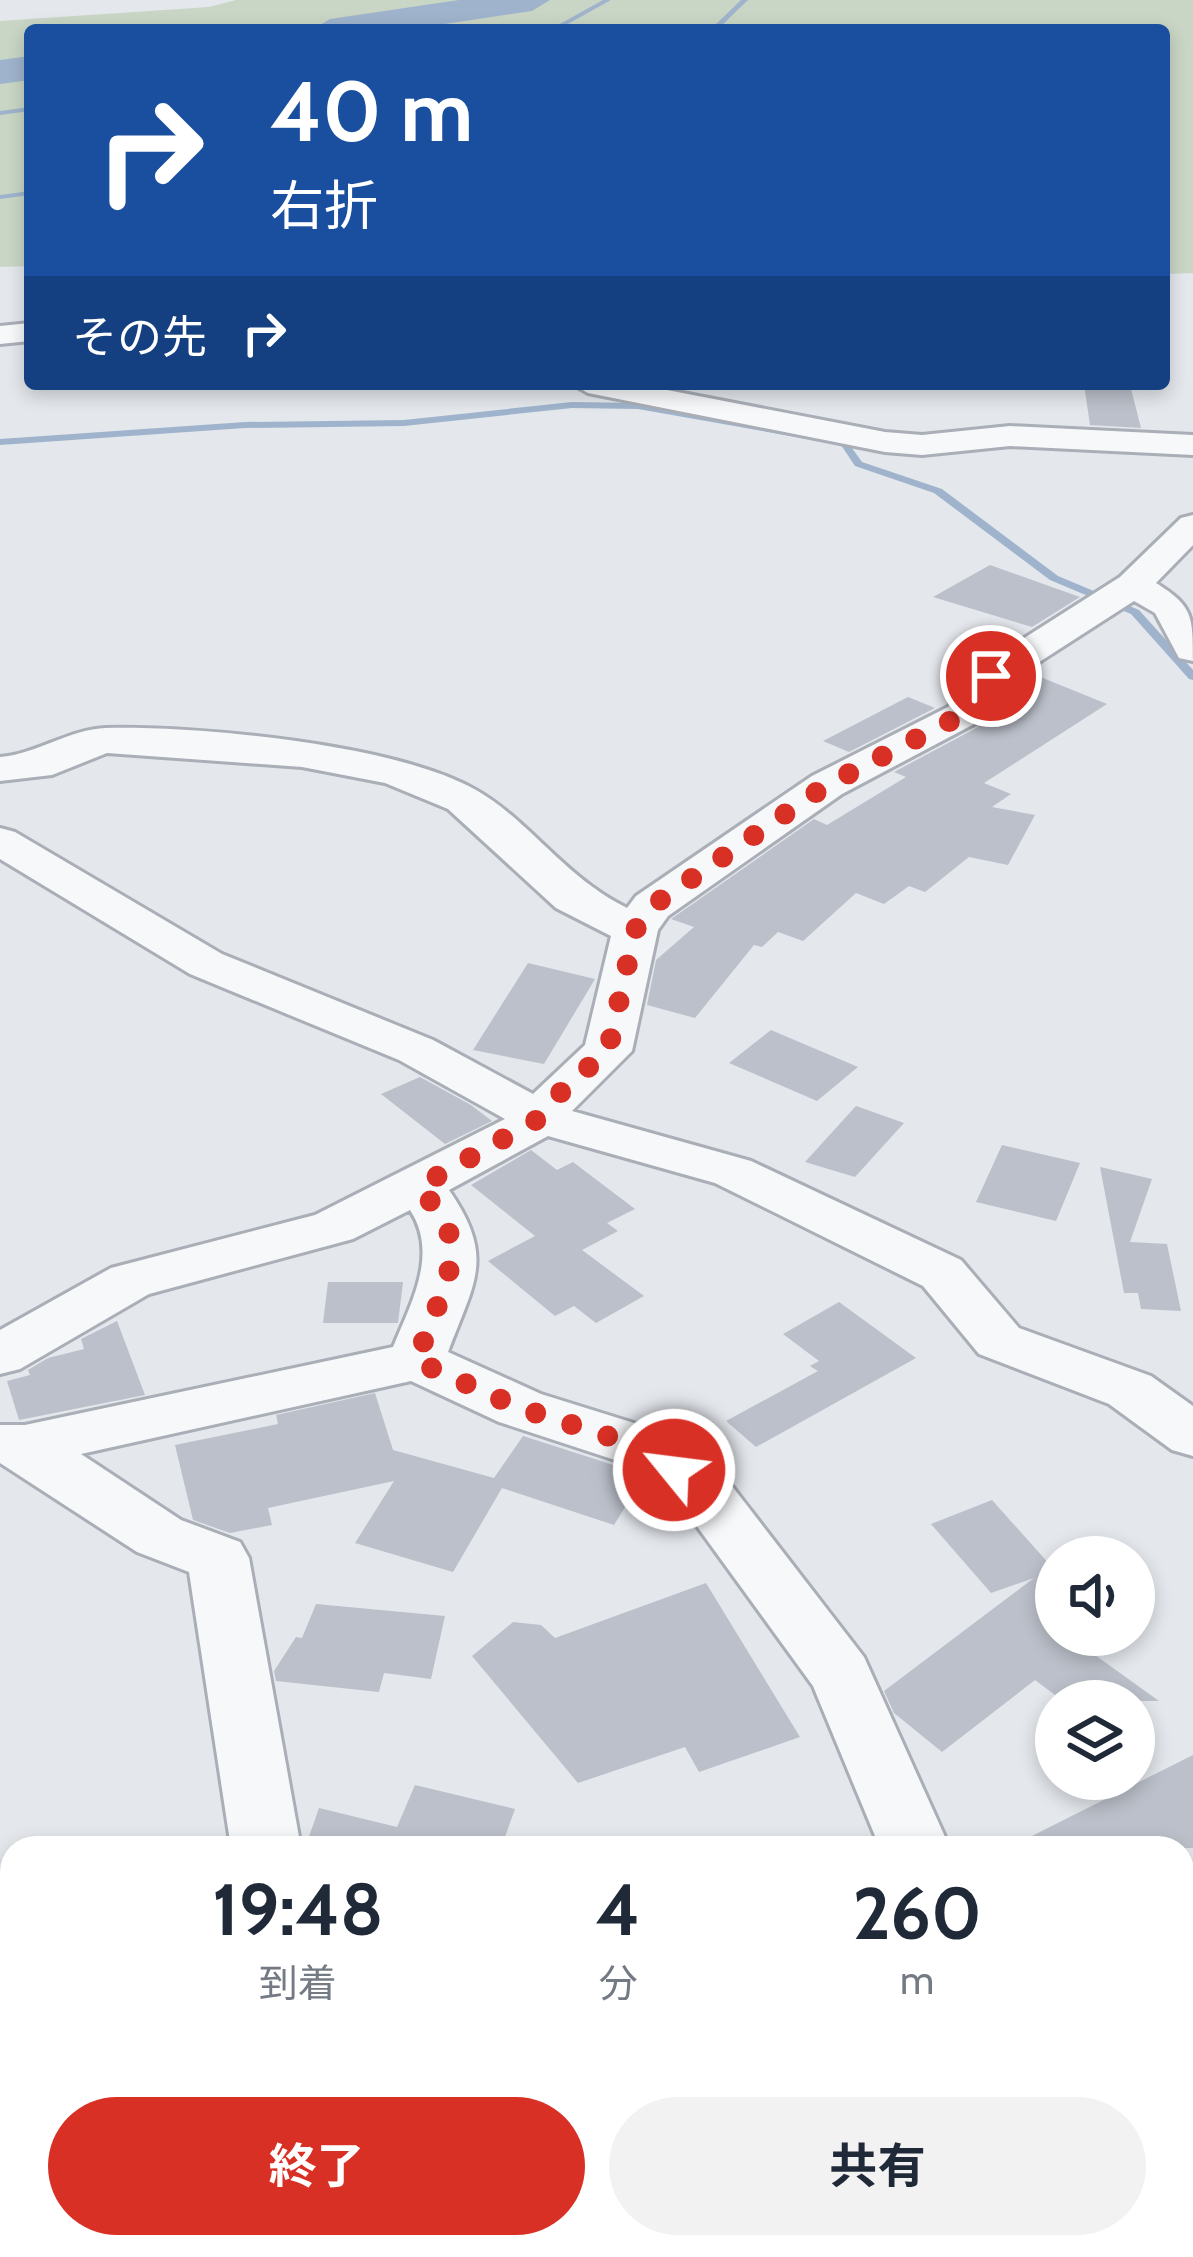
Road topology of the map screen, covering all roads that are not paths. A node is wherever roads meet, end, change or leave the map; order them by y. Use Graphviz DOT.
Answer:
graph roads {
  1 [pos="618,390"];
  2 [pos="779,390"];
  3 [pos="755,417"];
  4 [pos="1193,445"];
  5 [pos="1190,534"];
  6 [pos="1133,585"];
  7 [pos="1193,650"];
  8 [pos="0,769"];
  9 [pos="0,841"];
  10 [pos="635,930"];
  11 [pos="540,1118"];
  12 [pos="420,1186"];
  13 [pos="0,1354"];
  14 [pos="416,1361"];
  15 [pos="1193,1435"];
  16 [pos="13,1444"];
  17 [pos="264,1836"];
  18 [pos="910,1836"];
  1 -- 3 [label="street"];
  2 -- 3 [label="street"];
  3 -- 4 [label="street"];
  5 -- 6 [label="street"];
  6 -- 7 [label="street"];
  6 -- 10 [label="street"];
  8 -- 10 [label="street"];
  9 -- 11 [label="street"];
  10 -- 11 [label="street"];
  11 -- 12 [label="street"];
  11 -- 15 [label="street"];
  12 -- 13 [label="street"];
  12 -- 14 [label="street"];
  14 -- 16 [label="street"];
  14 -- 18 [label="street"];
  16 -- 17 [label="street"];
}
